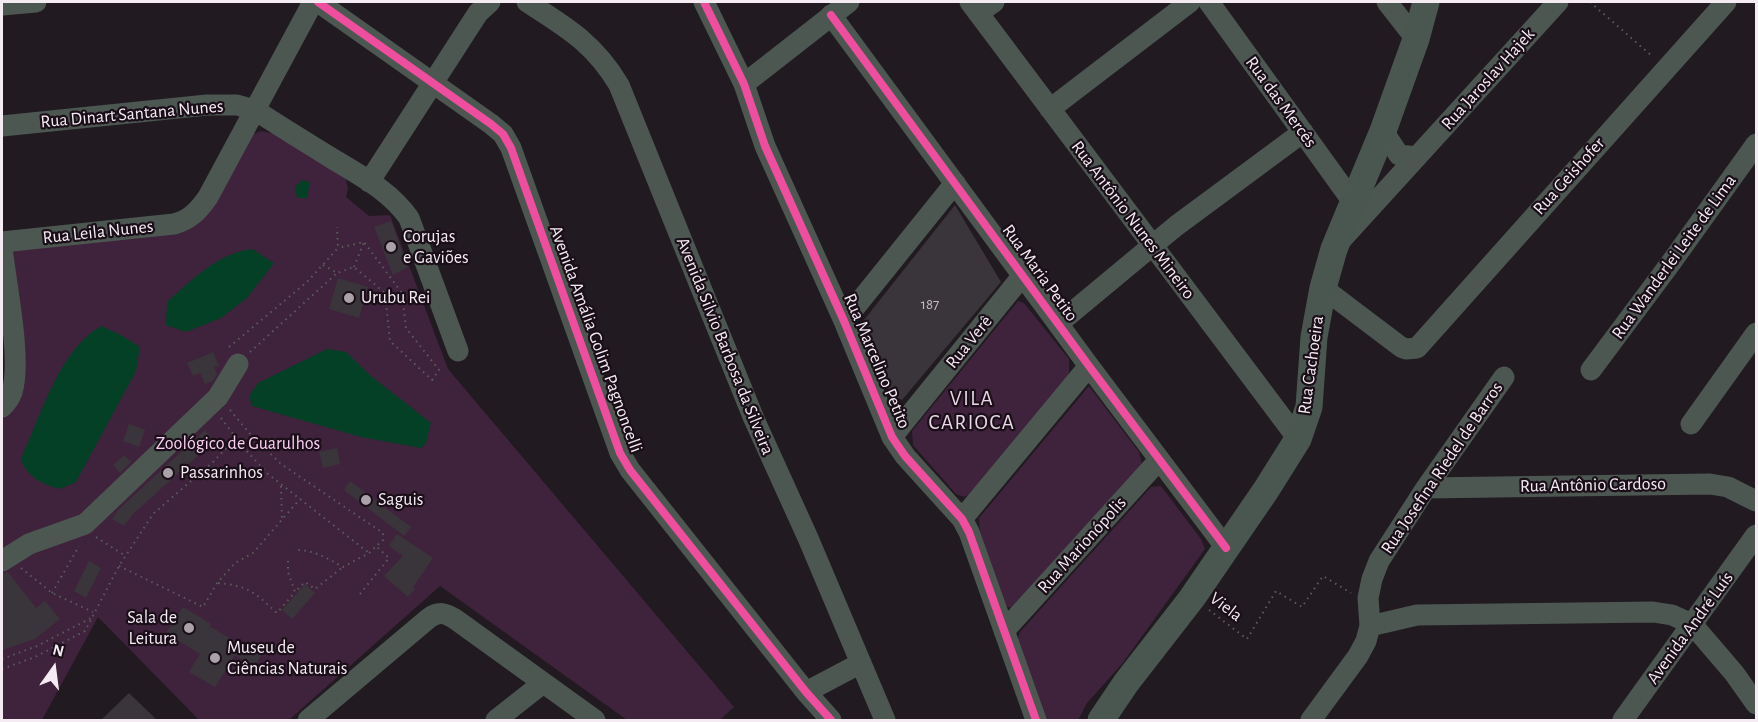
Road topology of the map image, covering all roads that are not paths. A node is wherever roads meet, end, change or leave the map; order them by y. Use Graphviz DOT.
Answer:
graph roads {
  1 [pos="36,2"];
  2 [pos="313,2"];
  3 [pos="318,2"];
  4 [pos="490,2"];
  5 [pos="527,2"];
  6 [pos="704,2"];
  7 [pos="849,2"];
  8 [pos="1190,2"];
  9 [pos="1209,2"];
  10 [pos="1387,2"];
  11 [pos="1426,2"];
  12 [pos="1558,2"];
  13 [pos="1726,2"];
  14 [pos="2,5"];
  15 [pos="980,5"];
  16 [pos="831,15"];
  17 [pos="1416,39"];
  18 [pos="432,83"];
  19 [pos="744,84"];
  20 [pos="1050,109"];
  21 [pos="255,110"];
  22 [pos="2,126"];
  23 [pos="1383,130"];
  24 [pos="1303,132"];
  25 [pos="1756,144"];
  26 [pos="1417,157"];
  27 [pos="369,182"];
  28 [pos="955,183"];
  29 [pos="1353,202"];
  30 [pos="2,242"];
  31 [pos="1154,246"];
  32 [pos="2,248"];
  33 [pos="1334,249"];
  34 [pos="1023,275"];
  35 [pos="1323,288"];
  36 [pos="844,321"];
  37 [pos="1058,324"];
  38 [pos="1756,333"];
  39 [pos="458,351"];
  40 [pos="8,354"];
  41 [pos="238,364"];
  42 [pos="1089,366"];
  43 [pos="1591,370"];
  44 [pos="1503,377"];
  45 [pos="2,407"];
  46 [pos="1690,424"];
  47 [pos="892,437"];
  48 [pos="1298,439"];
  49 [pos="1159,460"];
  50 [pos="1426,488"];
  51 [pos="1756,501"];
  52 [pos="962,519"];
  53 [pos="1756,535"];
  54 [pos="1226,548"];
  55 [pos="5,559"];
  56 [pos="1692,624"];
  57 [pos="1370,626"];
  58 [pos="1004,631"];
  59 [pos="861,663"];
  60 [pos="543,682"];
  61 [pos="806,693"];
  62 [pos="1756,704"];
  63 [pos="308,720"];
  64 [pos="496,720"];
  65 [pos="595,720"];
  66 [pos="831,720"];
  67 [pos="885,720"];
  68 [pos="1036,720"];
  69 [pos="1101,720"];
  70 [pos="1311,720"];
  71 [pos="1623,720"];
  1 -- 14 [label="street"];
  2 -- 21 [label="street"];
  3 -- 18 [label="street, Avenida Amália Golim Pagnoncelli"];
  4 -- 18 [label="street"];
  5 -- 59 [label="street, Avenida Silvio Barbosa da Silveira"];
  6 -- 19 [label="street, Rua Marcelino Petito"];
  7 -- 16 [label="street"];
  8 -- 20 [label="street"];
  9 -- 24 [label="street, Rua das Mercês"];
  10 -- 17 [label="street"];
  11 -- 17 [label="main road, Rua Cachoeira"];
  12 -- 26 [label="street, Rua Jaroslav Hajek"];
  13 -- 35 [label="street, Rua Geishofer"];
  15 -- 20 [label="street, Rua Antônio Nunes Mineiro"];
  16 -- 19 [label="street"];
  16 -- 28 [label="street, Rua Maria Petito"];
  17 -- 23 [label="main road, Rua Cachoeira"];
  18 -- 27 [label="street"];
  18 -- 61 [label="street, Avenida Amália Golim Pagnoncelli"];
  19 -- 36 [label="street, Rua Marcelino Petito"];
  20 -- 31 [label="street, Rua Antônio Nunes Mineiro"];
  21 -- 22 [label="street, Rua Dinart Santana Nunes"];
  21 -- 27 [label="street, Rua Dinart Santana Nunes"];
  21 -- 30 [label="street, Rua Leila Nunes"];
  23 -- 26 [label="street"];
  23 -- 29 [label="main road, Rua Cachoeira"];
  24 -- 29 [label="street, Rua das Mercês"];
  24 -- 31 [label="street"];
  25 -- 43 [label="street, Rua Wanderlei Leite de Lima"];
  26 -- 33 [label="street, Rua Jaroslav Hajek"];
  27 -- 39 [label="street, Rua Dinart Santana Nunes"];
  28 -- 34 [label="street, Rua Maria Petito"];
  28 -- 36 [label="street"];
  29 -- 33 [label="main road, Rua Cachoeira"];
  31 -- 37 [label="street"];
  31 -- 48 [label="street, Rua Antônio Nunes Mineiro"];
  32 -- 40 [label="street"];
  33 -- 35 [label="main road, Rua Cachoeira"];
  34 -- 37 [label="street, Rua Maria Petito"];
  34 -- 47 [label="street, Rua Verê"];
  35 -- 48 [label="main road, Rua Cachoeira"];
  36 -- 47 [label="street, Rua Marcelino Petito"];
  37 -- 42 [label="street, Rua Maria Petito"];
  38 -- 46 [label="street"];
  40 -- 45 [label="street"];
  41 -- 55 [label="street"];
  42 -- 49 [label="street, Rua Maria Petito"];
  42 -- 52 [label="street"];
  44 -- 50 [label="street, Rua Josefina Riedel de Barros"];
  47 -- 52 [label="street, Rua Marcelino Petito"];
  48 -- 54 [label="main road, Rua Cachoeira"];
  49 -- 54 [label="street, Rua Maria Petito"];
  49 -- 58 [label="street, Rua Marionópolis"];
  50 -- 51 [label="street, Rua Antônio Cardoso"];
  50 -- 57 [label="street, Rua Josefina Riedel de Barros"];
  52 -- 58 [label="street, Rua Marcelino Petito"];
  53 -- 56 [label="street, Avenida André Luís"];
  54 -- 69 [label="main road, Rua Cachoeira"];
  56 -- 57 [label="street"];
  56 -- 62 [label="street"];
  56 -- 71 [label="street, Avenida André Luís"];
  57 -- 70 [label="street, Rua Josefina Riedel de Barros"];
  58 -- 68 [label="street, Rua Marcelino Petito"];
  59 -- 61 [label="street"];
  59 -- 67 [label="street, Avenida Silvio Barbosa da Silveira"];
  60 -- 63 [label="street"];
  60 -- 64 [label="street"];
  60 -- 65 [label="street"];
  61 -- 66 [label="street, Avenida Amália Golim Pagnoncelli"];
}
